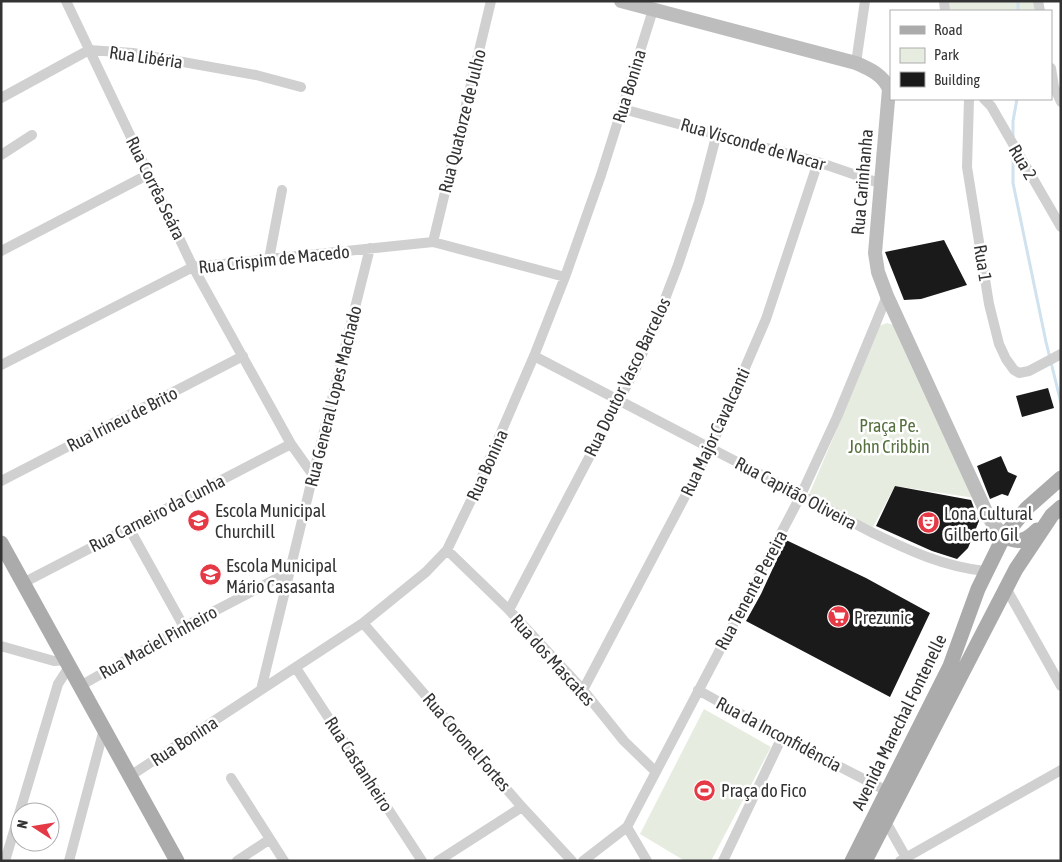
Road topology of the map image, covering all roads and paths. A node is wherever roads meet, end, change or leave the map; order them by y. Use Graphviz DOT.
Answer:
graph roads {
  1 [pos="66,1"];
  2 [pos="491,1"];
  3 [pos="621,1"];
  4 [pos="865,1"];
  5 [pos="652,10"];
  6 [pos="90,50"];
  7 [pos="856,63"];
  8 [pos="301,87"];
  9 [pos="1052,87"];
  10 [pos="890,89"];
  11 [pos="1,98"];
  12 [pos="969,100"];
  13 [pos="985,100"];
  14 [pos="1061,102"];
  15 [pos="622,109"];
  16 [pos="717,133"];
  17 [pos="32,136"];
  18 [pos="1,155"];
  19 [pos="818,162"];
  20 [pos="149,174"];
  21 [pos="882,184"];
  22 [pos="282,190"];
  23 [pos="1061,227"];
  24 [pos="433,242"];
  25 [pos="370,248"];
  26 [pos="1,251"];
  27 [pos="269,259"];
  28 [pos="193,267"];
  29 [pos="565,277"];
  30 [pos="887,296"];
  31 [pos="1061,354"];
  32 [pos="243,356"];
  33 [pos="534,356"];
  34 [pos="1,365"];
  35 [pos="620,399"];
  36 [pos="291,444"];
  37 [pos="711,447"];
  38 [pos="313,475"];
  39 [pos="1061,478"];
  40 [pos="1,481"];
  41 [pos="800,497"];
  42 [pos="1057,511"];
  43 [pos="129,528"];
  44 [pos="1004,536"];
  45 [pos="1,543"];
  46 [pos="447,550"];
  47 [pos="289,572"];
  48 [pos="985,572"];
  49 [pos="24,583"];
  50 [pos="1006,588"];
  51 [pos="509,610"];
  52 [pos="362,623"];
  53 [pos="184,627"];
  54 [pos="1,646"];
  55 [pos="67,664"];
  56 [pos="296,668"];
  57 [pos="80,686"];
  58 [pos="1061,686"];
  59 [pos="261,690"];
  60 [pos="583,690"];
  61 [pos="698,690"];
  62 [pos="104,729"];
  63 [pos="782,737"];
  64 [pos="1061,770"];
  65 [pos="656,772"];
  66 [pos="130,776"];
  67 [pos="231,778"];
  68 [pos="888,791"];
  69 [pos="522,807"];
  70 [pos="886,822"];
  71 [pos="627,827"];
  72 [pos="270,839"];
  73 [pos="905,860"];
  74 [pos="6,861"];
  75 [pos="69,861"];
  76 [pos="177,861"];
  77 [pos="237,861"];
  78 [pos="284,861"];
  79 [pos="422,861"];
  80 [pos="438,861"];
  81 [pos="572,861"];
  82 [pos="583,861"];
  83 [pos="647,861"];
  84 [pos="723,861"];
  85 [pos="852,861"];
  86 [pos="865,861"];
  1 -- 6 [label="street, Rua Corrêa Seára"];
  2 -- 24 [label="street, Rua Quatorze de Julho"];
  3 -- 5 [label="street, Rua Carinhanha"];
  4 -- 7 [label="street"];
  5 -- 7 [label="street, Rua Carinhanha"];
  5 -- 15 [label="street, Rua Bonina"];
  6 -- 8 [label="street, Rua Libéria"];
  6 -- 11 [label="street, Rua Libéria"];
  6 -- 20 [label="street, Rua Corrêa Seára"];
  7 -- 10 [label="street, Rua Carinhanha"];
  9 -- 14 [label="street"];
  10 -- 21 [label="street, Rua Carinhanha"];
  12 -- 31 [label="street, Rua 1"];
  13 -- 23 [label="street, Rua 2"];
  15 -- 16 [label="street, Rua Visconde de Nacar"];
  15 -- 29 [label="street, Rua Bonina"];
  16 -- 19 [label="street, Rua Visconde de Nacar"];
  16 -- 35 [label="street, Rua Doutor Vasco Barcelos"];
  17 -- 18 [label="street"];
  19 -- 21 [label="street, Rua Visconde de Nacar"];
  19 -- 37 [label="street, Rua Major Cavalcanti"];
  20 -- 26 [label="street"];
  20 -- 28 [label="street, Rua Corrêa Seára"];
  21 -- 30 [label="street, Rua Carinhanha"];
  22 -- 27 [label="street"];
  24 -- 25 [label="street, Rua Crispim de Macedo"];
  24 -- 29 [label="street, Rua Crispim de Macedo"];
  25 -- 27 [label="street, Rua Crispim de Macedo"];
  25 -- 38 [label="street, Rua General Lopes Machado"];
  27 -- 28 [label="street, Rua Crispim de Macedo"];
  28 -- 32 [label="street, Rua Corrêa Seára"];
  28 -- 34 [label="street, Rua Crispim de Macedo"];
  29 -- 33 [label="street, Rua Bonina"];
  30 -- 41 [label="street, Rua Tenente Pereira"];
  30 -- 44 [label="street, Rua Carinhanha"];
  32 -- 36 [label="street, Rua Corrêa Seára"];
  32 -- 40 [label="street, Rua Irineu de Brito"];
  33 -- 35 [label="street, Rua Capitão Oliveira"];
  33 -- 46 [label="street, Rua Bonina"];
  35 -- 37 [label="street, Rua Capitão Oliveira"];
  35 -- 51 [label="street, Rua Doutor Vasco Barcelos"];
  36 -- 38 [label="street, Rua Corrêa Seára"];
  36 -- 43 [label="street, Rua Carneiro da Cunha"];
  37 -- 41 [label="street, Rua Capitão Oliveira"];
  37 -- 60 [label="street, Rua Major Cavalcanti"];
  38 -- 47 [label="street, Rua General Lopes Machado"];
  39 -- 44 [label="main road, Avenida Marechal Fontenelle"];
  41 -- 48 [label="street, Rua Capitão Oliveira"];
  41 -- 61 [label="street, Rua Tenente Pereira"];
  42 -- 44 [label="main road"];
  42 -- 50 [label="main road, Avenida Marechal Fontenelle"];
  43 -- 49 [label="street, Rua Carneiro da Cunha"];
  43 -- 53 [label="street"];
  44 -- 48 [label="main road, Avenida Marechal Fontenelle"];
  45 -- 49 [label="main road"];
  46 -- 51 [label="street, Rua dos Mascates"];
  46 -- 52 [label="street, Rua Bonina"];
  47 -- 53 [label="street, Rua Maciel Pinheiro"];
  47 -- 59 [label="street, Rua General Lopes Machado"];
  48 -- 68 [label="main road, Avenida Marechal Fontenelle"];
  49 -- 55 [label="main road"];
  50 -- 58 [label="street"];
  50 -- 70 [label="main road, Avenida Marechal Fontenelle"];
  51 -- 60 [label="street, Rua dos Mascates"];
  52 -- 56 [label="street, Rua Bonina"];
  52 -- 69 [label="street, Rua Coronel Fortes"];
  53 -- 57 [label="street, Rua Maciel Pinheiro"];
  54 -- 55 [label="street"];
  55 -- 57 [label="main road"];
  55 -- 74 [label="street"];
  56 -- 59 [label="street, Rua Bonina"];
  56 -- 79 [label="street, Rua Castanheiro"];
  57 -- 62 [label="main road"];
  59 -- 66 [label="street, Rua Bonina"];
  60 -- 65 [label="street, Rua dos Mascates"];
  61 -- 63 [label="street, Rua da Inconfidência"];
  61 -- 65 [label="street, Rua Tenente Pereira"];
  62 -- 66 [label="main road"];
  62 -- 75 [label="street"];
  63 -- 68 [label="street, Rua da Inconfidência"];
  63 -- 84 [label="street"];
  64 -- 73 [label="street"];
  65 -- 71 [label="street, Rua Tenente Pereira"];
  66 -- 76 [label="main road"];
  67 -- 72 [label="street"];
  68 -- 85 [label="main road, Avenida Marechal Fontenelle"];
  69 -- 80 [label="street"];
  69 -- 81 [label="street, Rua Coronel Fortes"];
  70 -- 73 [label="street"];
  70 -- 86 [label="main road, Avenida Marechal Fontenelle"];
  71 -- 82 [label="street, Rua Tenente Pereira"];
  71 -- 83 [label="street"];
  72 -- 77 [label="street"];
  72 -- 78 [label="street"];
}
